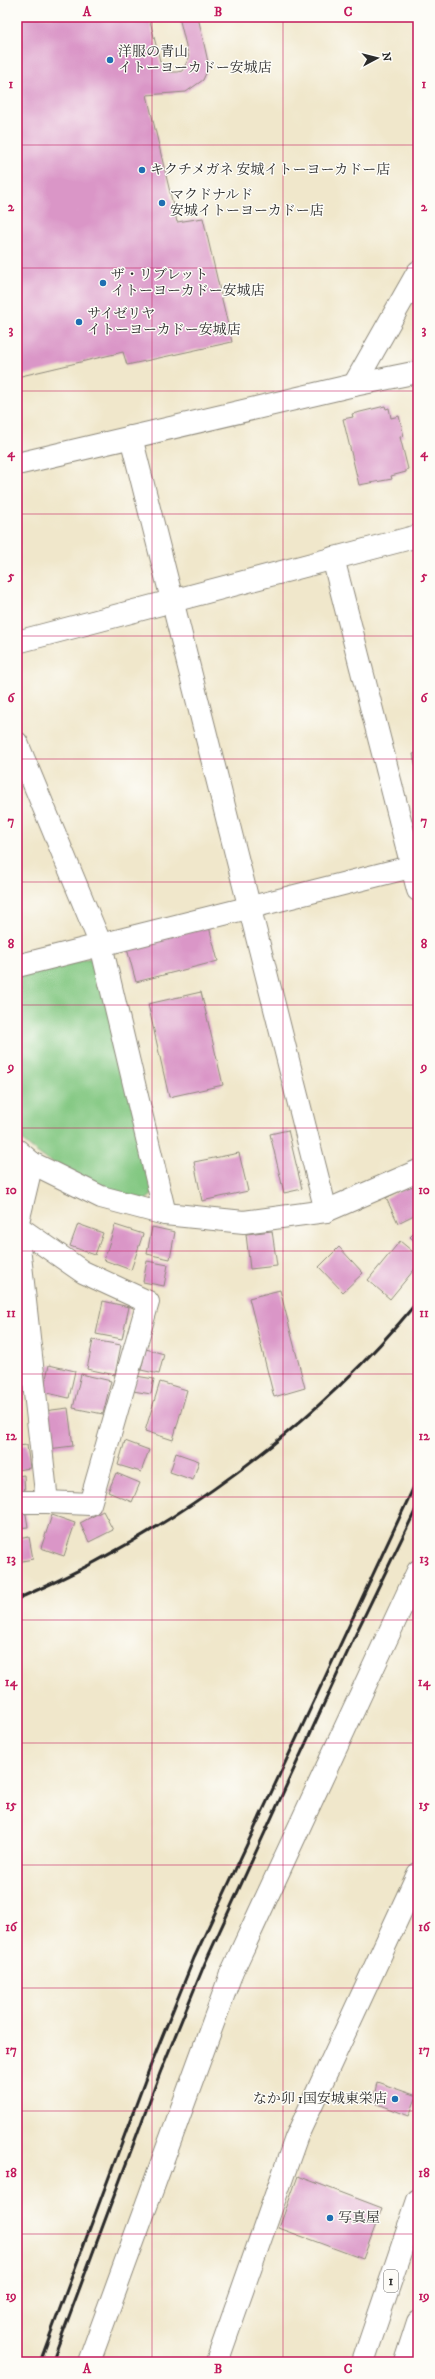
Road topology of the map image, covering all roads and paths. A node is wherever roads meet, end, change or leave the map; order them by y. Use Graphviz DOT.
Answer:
graph roads {
  1 [pos="418,272"];
  2 [pos="418,372"];
  3 [pos="354,385"];
  4 [pos="132,437"];
  5 [pos="17,464"];
  6 [pos="418,536"];
  7 [pos="333,558"];
  8 [pos="173,600"];
  9 [pos="17,642"];
  10 [pos="17,743"];
  11 [pos="415,866"];
  12 [pos="418,890"];
  13 [pos="250,908"];
  14 [pos="101,945"];
  15 [pos="17,966"];
  16 [pos="24,1156"];
  17 [pos="418,1172"];
  18 [pos="326,1211"];
  19 [pos="165,1214"];
  20 [pos="17,1227"];
  21 [pos="17,1502"];
  22 [pos="47,1502"];
  23 [pos="418,1572"];
  24 [pos="418,1874"];
  25 [pos="418,2200"];
  26 [pos="418,2322"];
  27 [pos="89,2362"];
  28 [pos="217,2362"];
  29 [pos="363,2362"];
  30 [pos="405,2362"];
  1 -- 3 [label="main road"];
  2 -- 3 [label="main road"];
  3 -- 4 [label="main road"];
  4 -- 5 [label="main road"];
  4 -- 8 [label="main road"];
  6 -- 7 [label="main road"];
  7 -- 8 [label="main road"];
  7 -- 11 [label="main road"];
  8 -- 9 [label="main road"];
  8 -- 13 [label="main road"];
  10 -- 14 [label="main road"];
  11 -- 12 [label="main road"];
  11 -- 13 [label="main road"];
  13 -- 14 [label="main road"];
  13 -- 18 [label="main road"];
  14 -- 15 [label="main road"];
  14 -- 19 [label="main road"];
  16 -- 19 [label="main road"];
  16 -- 20 [label="main road"];
  17 -- 18 [label="main road"];
  18 -- 19 [label="main road"];
  20 -- 22 [label="main road"];
  20 -- 22 [label="main road"];
  21 -- 22 [label="main road"];
  23 -- 27 [label="main road"];
  24 -- 28 [label="main road"];
  25 -- 29 [label="main road, 1"];
  26 -- 30 [label="main road"];
}
